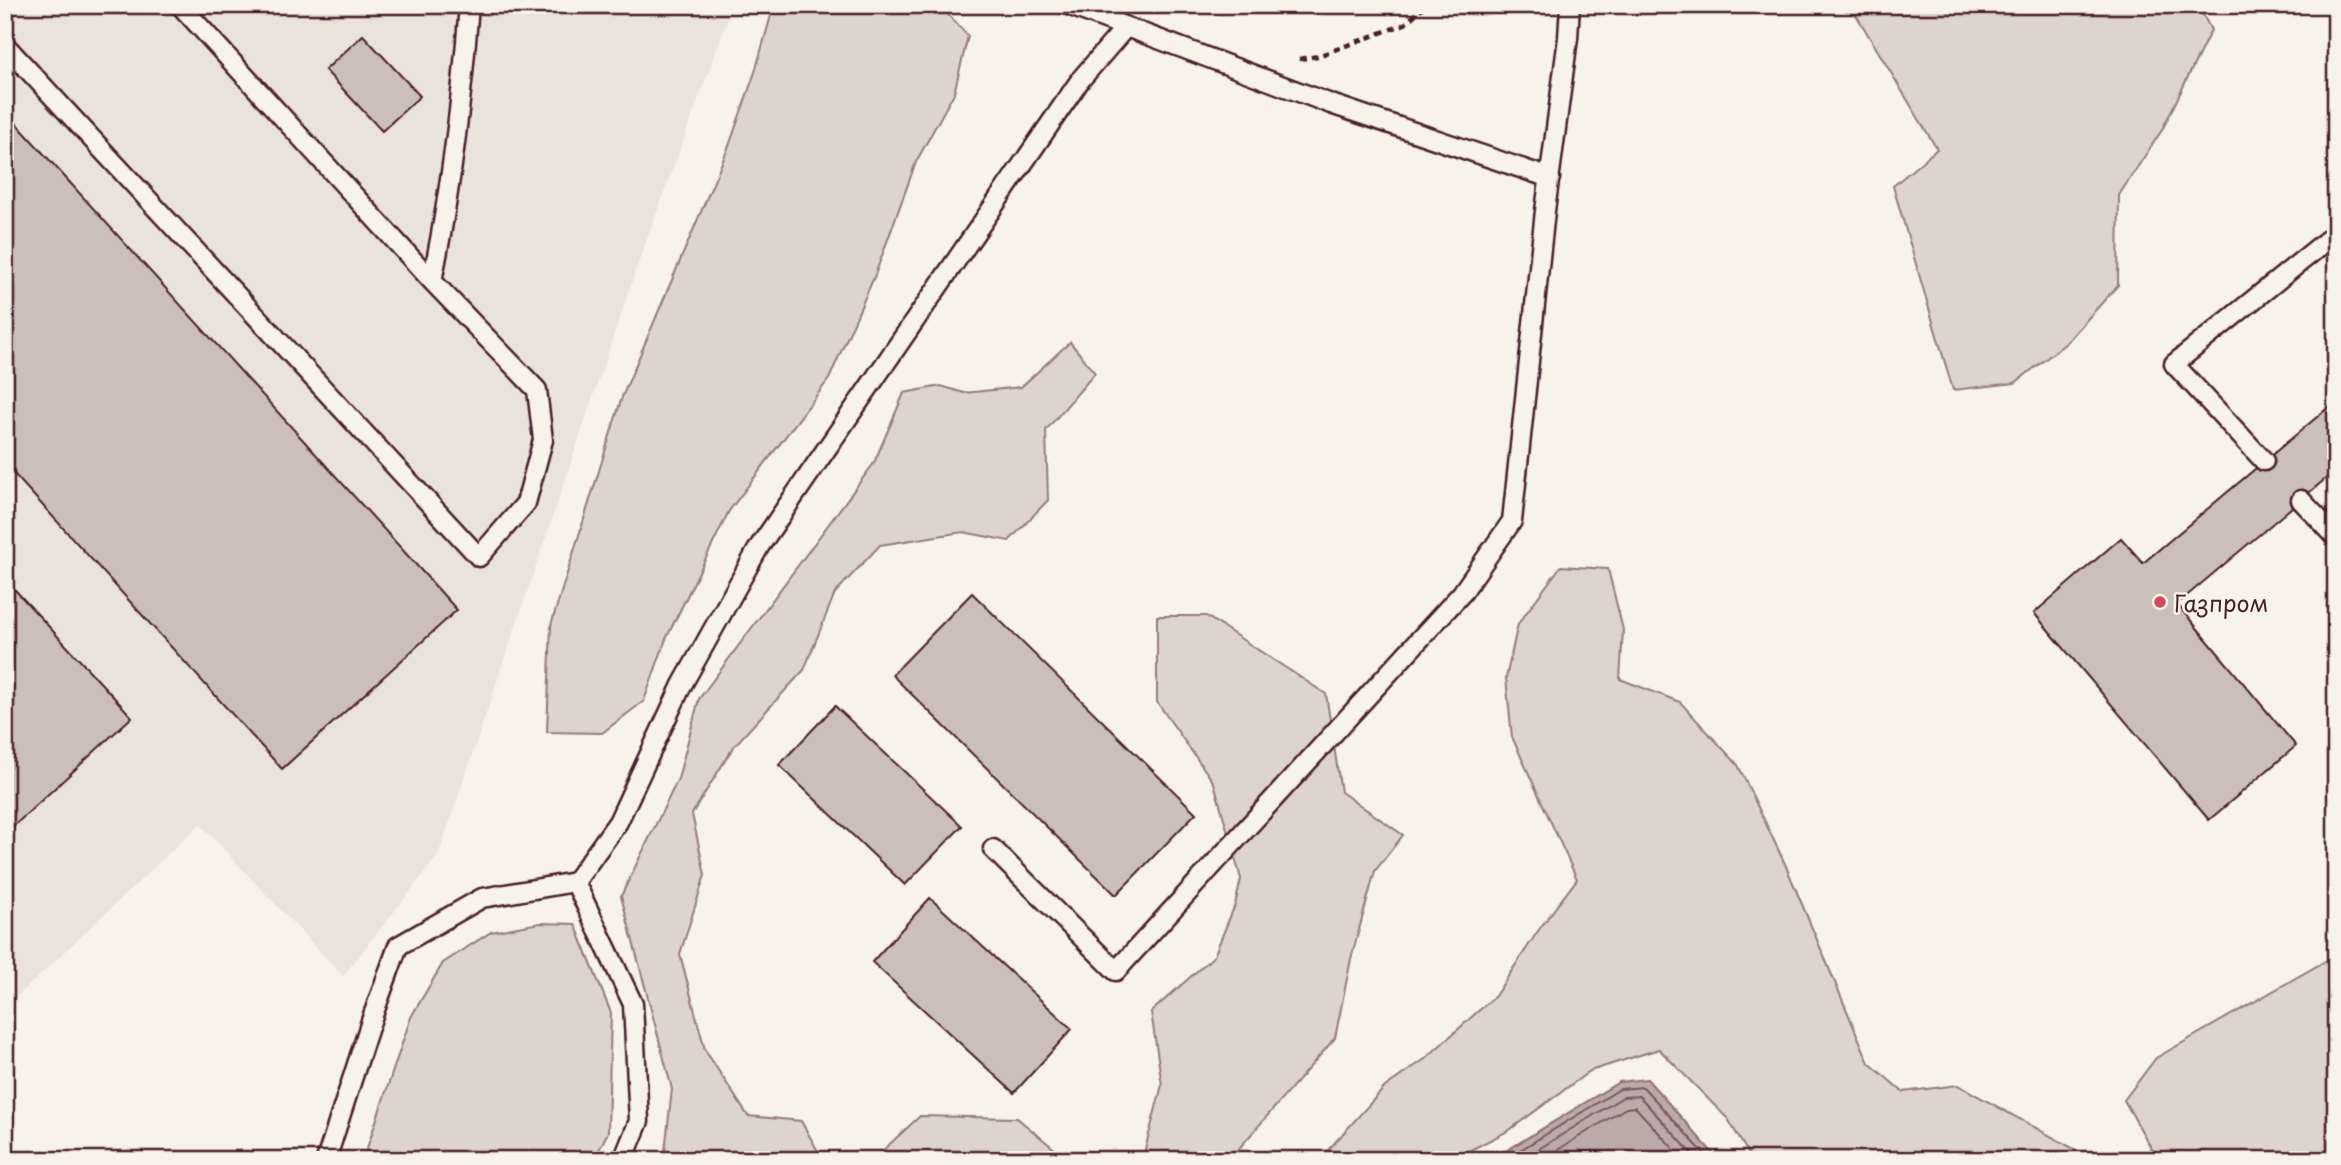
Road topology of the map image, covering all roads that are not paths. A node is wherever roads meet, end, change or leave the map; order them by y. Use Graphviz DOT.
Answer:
graph roads {
  1 [pos="180,5"];
  2 [pos="469,5"];
  3 [pos="1068,5"];
  4 [pos="1570,5"];
  5 [pos="1125,28"];
  6 [pos="5,45"];
  7 [pos="1550,178"];
  8 [pos="2336,233"];
  9 [pos="432,281"];
  10 [pos="2264,461"];
  11 [pos="2301,500"];
  12 [pos="2336,537"];
  13 [pos="993,849"];
  14 [pos="575,882"];
  15 [pos="326,1160"];
  16 [pos="623,1160"];
  1 -- 9 [label="lane"];
  2 -- 9 [label="lane"];
  3 -- 5 [label="lane"];
  4 -- 7 [label="lane"];
  5 -- 7 [label="lane"];
  5 -- 14 [label="lane"];
  6 -- 9 [label="lane"];
  7 -- 13 [label="lane"];
  8 -- 10 [label="lane"];
  11 -- 12 [label="lane"];
  14 -- 15 [label="lane"];
  14 -- 16 [label="lane"];
}
